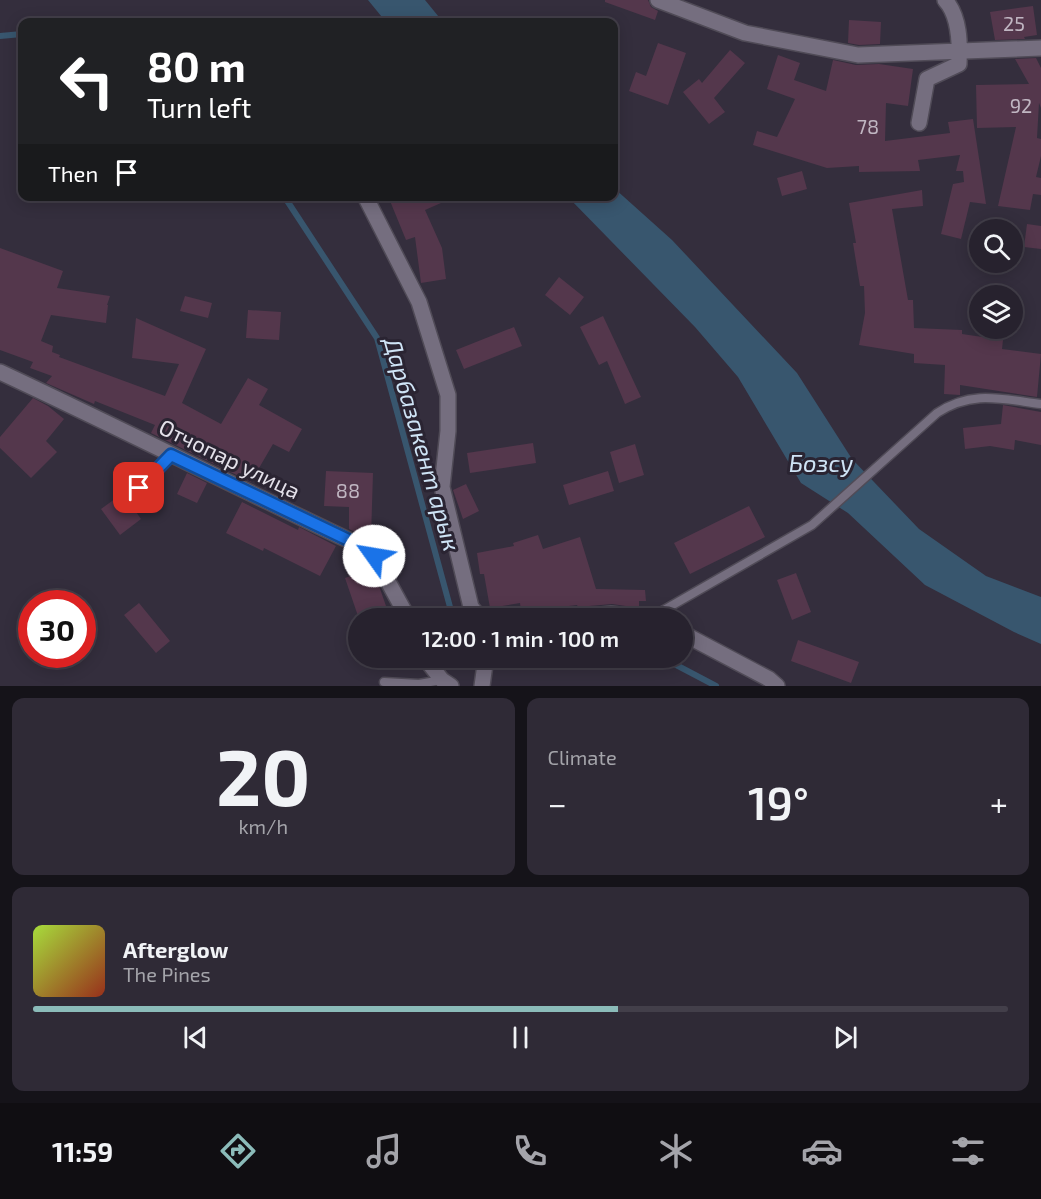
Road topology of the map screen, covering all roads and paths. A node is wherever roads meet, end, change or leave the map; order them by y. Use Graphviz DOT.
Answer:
graph roads {
  1 [pos="658,0"];
  2 [pos="945,0"];
  3 [pos="1041,48"];
  4 [pos="959,50"];
  5 [pos="919,123"];
  6 [pos="368,201"];
  7 [pos="0,372"];
  8 [pos="1041,404"];
  9 [pos="171,455"];
  10 [pos="139,488"];
  11 [pos="403,608"];
  12 [pos="472,608"];
  13 [pos="667,608"];
  14 [pos="693,639"];
  15 [pos="433,668"];
  16 [pos="485,668"];
  17 [pos="384,682"];
  18 [pos="446,683"];
  19 [pos="482,686"];
  20 [pos="777,686"];
  1 -- 4 [label="street"];
  2 -- 4 [label="street"];
  3 -- 4 [label="street"];
  4 -- 5 [label="street"];
  6 -- 12 [label="street"];
  7 -- 9 [label="street, Отчопар улица"];
  8 -- 13 [label="lane"];
  9 -- 10 [label="lane"];
  9 -- 11 [label="street, Отчопар улица"];
  14 -- 20 [label="street"];
  15 -- 18 [label="street"];
  16 -- 19 [label="street"];
  17 -- 18 [label="lane"];
}
